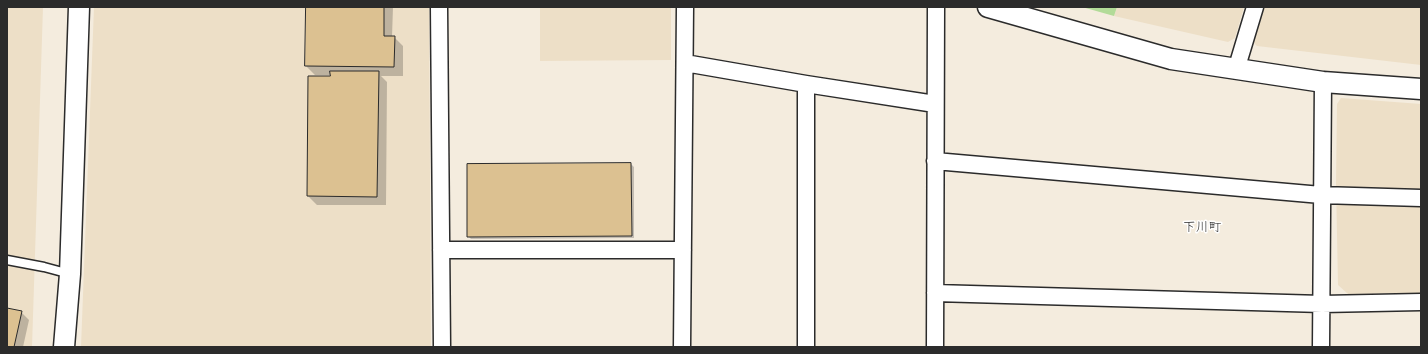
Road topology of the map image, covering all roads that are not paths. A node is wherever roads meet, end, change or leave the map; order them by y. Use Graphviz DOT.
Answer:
graph roads {
  1 [pos="79,7"];
  2 [pos="439,7"];
  3 [pos="685,7"];
  4 [pos="936,7"];
  5 [pos="988,7"];
  6 [pos="1255,7"];
  7 [pos="685,63"];
  8 [pos="1236,70"];
  9 [pos="1323,82"];
  10 [pos="806,84"];
  11 [pos="1421,89"];
  12 [pos="935,104"];
  13 [pos="935,160"];
  14 [pos="1321,195"];
  15 [pos="1421,198"];
  16 [pos="441,250"];
  17 [pos="683,250"];
  18 [pos="7,260"];
  19 [pos="70,274"];
  20 [pos="935,293"];
  21 [pos="1421,302"];
  22 [pos="1322,304"];
  23 [pos="64,347"];
  24 [pos="442,347"];
  25 [pos="682,347"];
  26 [pos="806,347"];
  27 [pos="935,347"];
  28 [pos="1320,347"];
  1 -- 19 [label="street"];
  2 -- 16 [label="street"];
  3 -- 7 [label="street"];
  4 -- 12 [label="street"];
  5 -- 8 [label="street"];
  6 -- 8 [label="street"];
  7 -- 10 [label="street"];
  7 -- 17 [label="street"];
  8 -- 9 [label="street"];
  9 -- 11 [label="street"];
  9 -- 14 [label="street"];
  10 -- 12 [label="street"];
  10 -- 26 [label="street"];
  12 -- 13 [label="street"];
  13 -- 14 [label="street"];
  13 -- 20 [label="street"];
  14 -- 15 [label="street"];
  14 -- 22 [label="street"];
  16 -- 17 [label="street"];
  16 -- 24 [label="street"];
  17 -- 25 [label="street"];
  18 -- 19 [label="lane"];
  19 -- 23 [label="street"];
  20 -- 22 [label="street"];
  20 -- 27 [label="street"];
  21 -- 22 [label="street"];
  22 -- 28 [label="street"];
}
